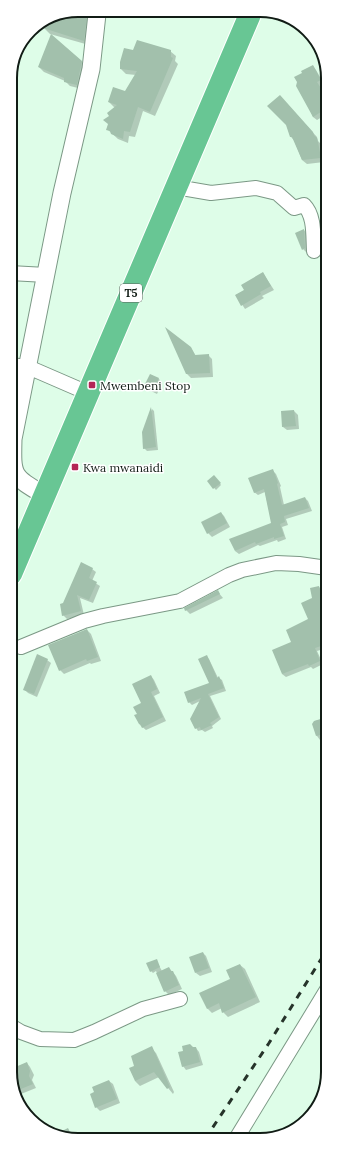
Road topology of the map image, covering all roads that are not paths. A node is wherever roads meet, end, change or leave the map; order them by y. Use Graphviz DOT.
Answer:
graph roads {
  1 [pos="97,17"];
  2 [pos="249,17"];
  3 [pos="176,187"];
  4 [pos="314,251"];
  5 [pos="17,273"];
  6 [pos="46,275"];
  7 [pos="17,366"];
  8 [pos="28,367"];
  9 [pos="88,393"];
  10 [pos="17,415"];
  11 [pos="17,475"];
  12 [pos="44,495"];
  13 [pos="17,560"];
  14 [pos="321,567"];
  15 [pos="20,647"];
  16 [pos="180,999"];
  17 [pos="321,999"];
  18 [pos="17,1030"];
  19 [pos="240,1133"];
  1 -- 6 [label="street"];
  2 -- 3 [label="highway, T5"];
  3 -- 4 [label="street"];
  3 -- 9 [label="highway, T5"];
  5 -- 6 [label="street"];
  6 -- 8 [label="street"];
  7 -- 8 [label="street"];
  8 -- 9 [label="street"];
  8 -- 10 [label="street"];
  9 -- 12 [label="highway, T5"];
  11 -- 12 [label="street"];
  12 -- 13 [label="highway, T5"];
  14 -- 15 [label="street"];
  16 -- 18 [label="street"];
  17 -- 19 [label="street"];
}
